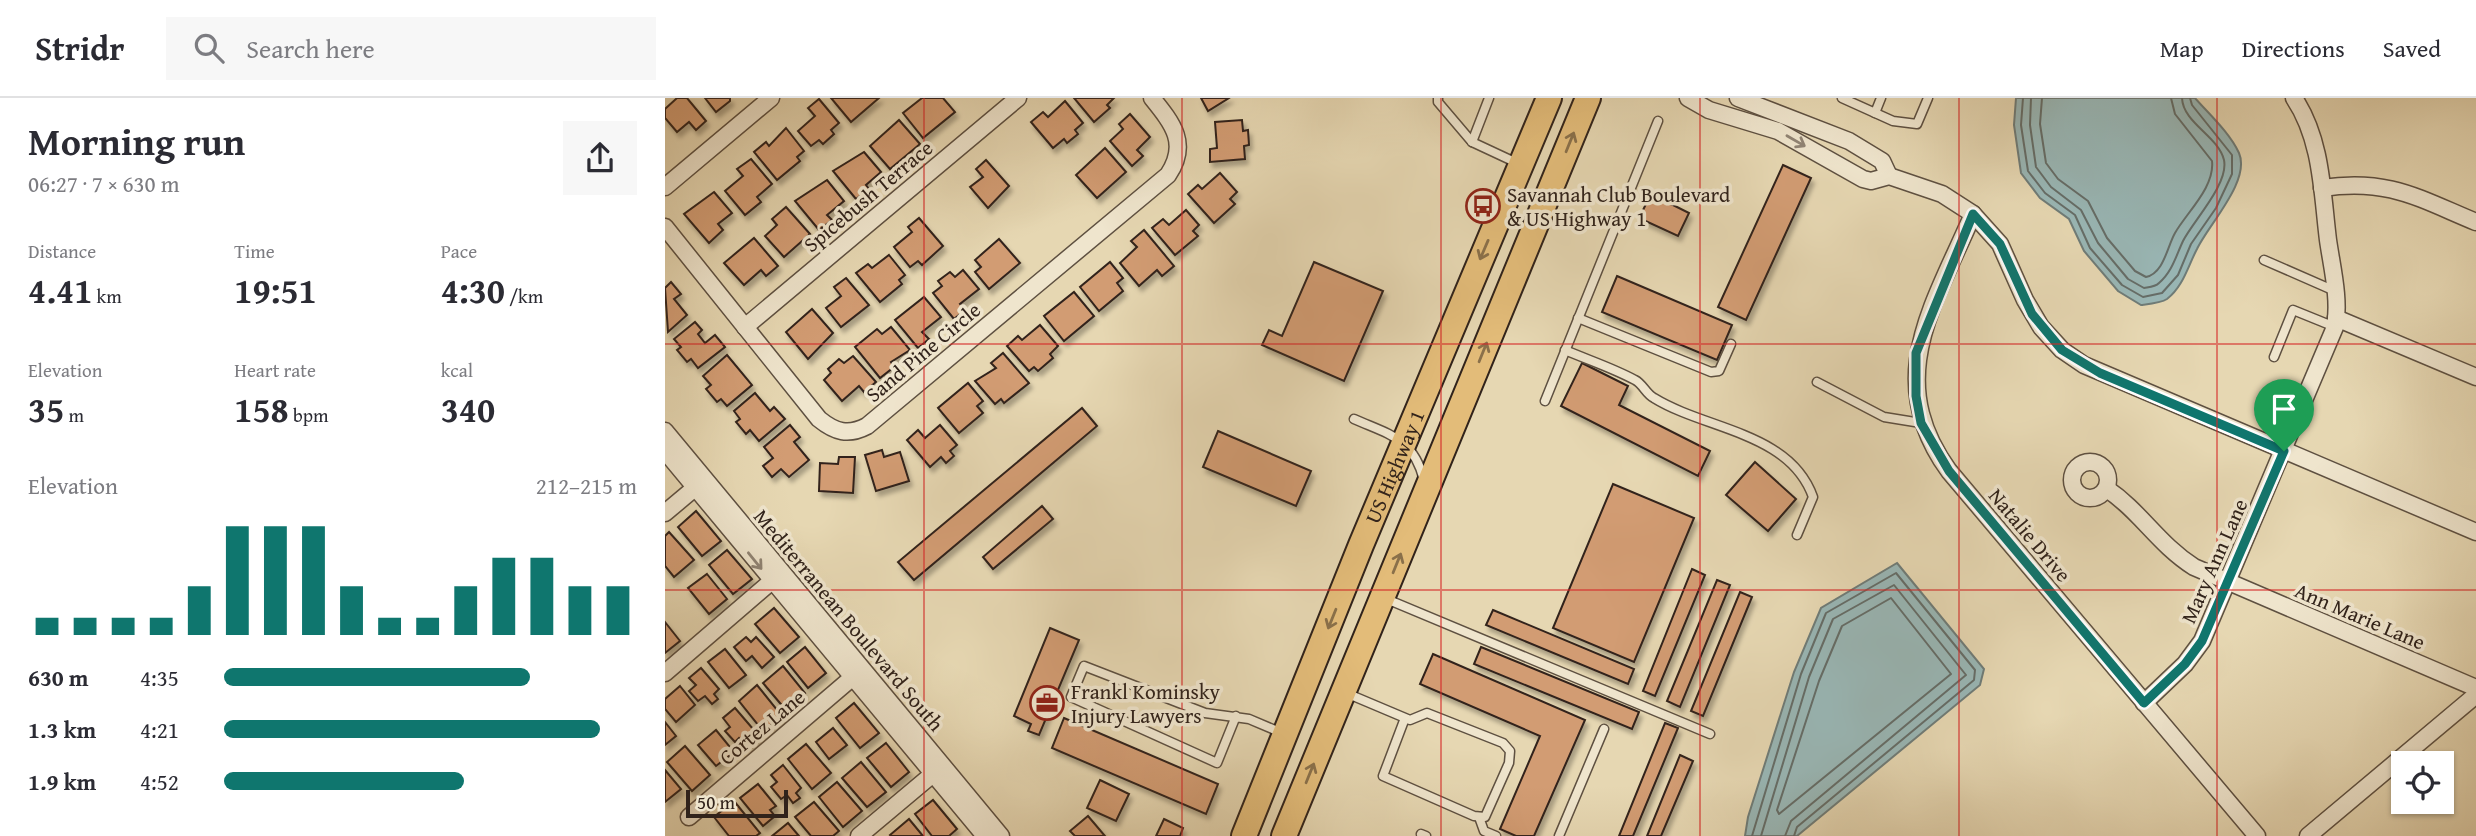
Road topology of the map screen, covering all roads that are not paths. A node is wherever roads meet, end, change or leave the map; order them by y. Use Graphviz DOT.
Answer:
graph roads {
  1 [pos="771,98"];
  2 [pos="1018,98"];
  3 [pos="1152,98"];
  4 [pos="1438,98"];
  5 [pos="1489,98"];
  6 [pos="1549,98"];
  7 [pos="1588,98"];
  8 [pos="1688,98"];
  9 [pos="1738,98"];
  10 [pos="1842,98"];
  11 [pos="1881,98"];
  12 [pos="1928,98"];
  13 [pos="2294,98"];
  14 [pos="1778,112"];
  15 [pos="1875,113"];
  16 [pos="1658,121"];
  17 [pos="1771,128"];
  18 [pos="1472,142"];
  19 [pos="1520,164"];
  20 [pos="1889,176"];
  21 [pos="665,187"];
  22 [pos="2322,188"];
  23 [pos="1973,214"];
  24 [pos="2476,222"];
  25 [pos="665,227"];
  26 [pos="2264,260"];
  27 [pos="2335,291"];
  28 [pos="1578,318"];
  29 [pos="2336,322"];
  30 [pos="744,327"];
  31 [pos="1731,344"];
  32 [pos="1565,350"];
  33 [pos="2274,357"];
  34 [pos="2476,377"];
  35 [pos="1817,382"];
  36 [pos="1545,401"];
  37 [pos="1354,419"];
  38 [pos="1921,423"];
  39 [pos="665,431"];
  40 [pos="1405,442"];
  41 [pos="665,451"];
  42 [pos="2284,451"];
  43 [pos="700,484"];
  44 [pos="2107,489"];
  45 [pos="1426,490"];
  46 [pos="665,513"];
  47 [pos="2476,532"];
  48 [pos="1797,535"];
  49 [pos="777,577"];
  50 [pos="2228,582"];
  51 [pos="1383,597"];
  52 [pos="665,673"];
  53 [pos="858,673"];
  54 [pos="2476,688"];
  55 [pos="1343,692"];
  56 [pos="2476,695"];
  57 [pos="2144,703"];
  58 [pos="1236,716"];
  59 [pos="1405,718"];
  60 [pos="1604,729"];
  61 [pos="1285,734"];
  62 [pos="1710,734"];
  63 [pos="937,769"];
  64 [pos="689,817"];
  65 [pos="1479,817"];
  66 [pos="859,836"];
  67 [pos="985,836"];
  68 [pos="1001,836"];
  69 [pos="1244,836"];
  70 [pos="1284,836"];
  71 [pos="1496,836"];
  72 [pos="1559,836"];
  73 [pos="2257,836"];
  74 [pos="2308,836"];
  1 -- 21 [label="street"];
  2 -- 30 [label="street, Spicebush Terrace"];
  3 -- 30 [label="street, Sand Pine Circle"];
  4 -- 18 [label="lane"];
  5 -- 18 [label="lane"];
  6 -- 19 [label="main road, US Highway 1"];
  45 -- 7 [label="main road, US Highway 1, one-way"];
  8 -- 17 [label="street"];
  9 -- 14 [label="street"];
  10 -- 15 [label="lane"];
  11 -- 15 [label="lane"];
  12 -- 15 [label="lane"];
  13 -- 22 [label="street, Mary Ann Lane"];
  14 -- 17 [label="street"];
  14 -- 20 [label="street"];
  16 -- 28 [label="lane"];
  17 -- 20 [label="street, one-way"];
  18 -- 19 [label="lane"];
  19 -- 40 [label="main road, US Highway 1, one-way"];
  20 -- 23 [label="street"];
  22 -- 24 [label="street"];
  22 -- 27 [label="street, Mary Ann Lane"];
  23 -- 38 [label="street, Natalie Drive"];
  23 -- 42 [label="street"];
  25 -- 30 [label="street, Sand Pine Circle"];
  26 -- 27 [label="lane"];
  27 -- 29 [label="street, Mary Ann Lane"];
  28 -- 31 [label="lane"];
  28 -- 32 [label="lane"];
  29 -- 33 [label="lane"];
  29 -- 34 [label="street"];
  29 -- 42 [label="street, Mary Ann Lane"];
  32 -- 36 [label="lane"];
  32 -- 48 [label="lane"];
  35 -- 38 [label="lane"];
  37 -- 40 [label="lane"];
  38 -- 57 [label="street, Natalie Drive"];
  39 -- 43 [label="street, Mediterranean Boulevard South"];
  40 -- 45 [label="lane"];
  40 -- 61 [label="main road, US Highway 1, one-way"];
  41 -- 43 [label="street, Mediterranean Boulevard South"];
  42 -- 47 [label="street"];
  42 -- 50 [label="street, Mary Ann Lane"];
  43 -- 46 [label="street"];
  43 -- 49 [label="street, Mediterranean Boulevard South"];
  44 -- 50 [label="street, Ann Marie Lane"];
  51 -- 45 [label="main road, US Highway 1, one-way"];
  49 -- 52 [label="street"];
  49 -- 53 [label="street, Mediterranean Boulevard South"];
  50 -- 54 [label="street, Ann Marie Lane"];
  50 -- 57 [label="street, Mary Ann Lane"];
  51 -- 55 [label="main road, US Highway 1"];
  51 -- 62 [label="lane"];
  53 -- 63 [label="street, Mediterranean Boulevard South"];
  53 -- 64 [label="street, Cortez Lane"];
  55 -- 59 [label="lane"];
  70 -- 55 [label="main road, US Highway 1, one-way"];
  56 -- 74 [label="street"];
  57 -- 73 [label="street, Natalie Drive"];
  58 -- 58 [label="lane"];
  58 -- 61 [label="lane"];
  59 -- 65 [label="lane"];
  59 -- 65 [label="lane"];
  60 -- 72 [label="lane"];
  61 -- 69 [label="main road, US Highway 1"];
  63 -- 66 [label="street"];
  63 -- 67 [label="street, Mediterranean Boulevard South"];
  63 -- 68 [label="street, Mediterranean Boulevard South"];
  65 -- 71 [label="lane"];
}
